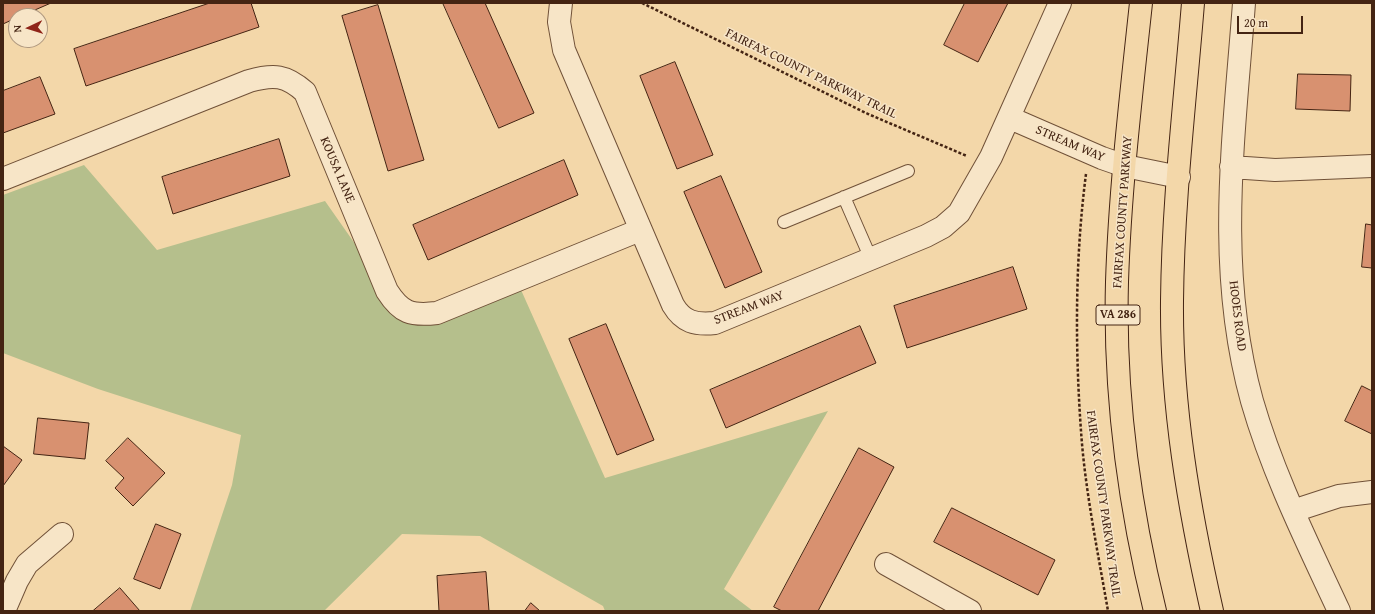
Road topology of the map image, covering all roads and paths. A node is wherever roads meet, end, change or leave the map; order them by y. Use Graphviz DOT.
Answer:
graph roads {
  1 [pos="561,3"];
  2 [pos="642,3"];
  3 [pos="1060,3"];
  4 [pos="1141,3"];
  5 [pos="1193,3"];
  6 [pos="1244,3"];
  7 [pos="1010,118"];
  8 [pos="973,159"];
  9 [pos="1124,166"];
  10 [pos="1372,166"];
  11 [pos="1231,167"];
  12 [pos="908,171"];
  13 [pos="1179,177"];
  14 [pos="3,179"];
  15 [pos="1084,184"];
  16 [pos="844,197"];
  17 [pos="784,222"];
  18 [pos="640,230"];
  19 [pos="871,259"];
  20 [pos="1372,492"];
  21 [pos="1293,511"];
  22 [pos="62,534"];
  23 [pos="886,564"];
  24 [pos="4,611"];
  25 [pos="970,611"];
  26 [pos="1108,611"];
  27 [pos="1155,611"];
  28 [pos="1212,611"];
  29 [pos="1339,611"];
  1 -- 18 [label="street, STREAM WAY"];
  2 -- 8 [label="path, FAIRFAX COUNTY PARKWAY TRAIL"];
  3 -- 7 [label="street, STREAM WAY"];
  4 -- 9 [label="highway, FAIRFAX COUNTY PARKWAY / VA 286"];
  5 -- 13 [label="highway"];
  6 -- 11 [label="street, HOOES ROAD"];
  7 -- 9 [label="street, STREAM WAY"];
  7 -- 19 [label="street, STREAM WAY"];
  9 -- 13 [label="street, STREAM WAY"];
  9 -- 27 [label="highway, FAIRFAX COUNTY PARKWAY / VA 286"];
  10 -- 11 [label="street"];
  11 -- 21 [label="street, HOOES ROAD"];
  12 -- 16 [label="lane"];
  13 -- 28 [label="highway"];
  14 -- 18 [label="street, KOUSA LANE"];
  15 -- 26 [label="path, FAIRFAX COUNTY PARKWAY TRAIL"];
  16 -- 17 [label="lane"];
  16 -- 19 [label="lane"];
  18 -- 19 [label="street, STREAM WAY"];
  20 -- 21 [label="street"];
  21 -- 29 [label="street, HOOES ROAD"];
  22 -- 24 [label="street"];
  23 -- 25 [label="street"];
}
